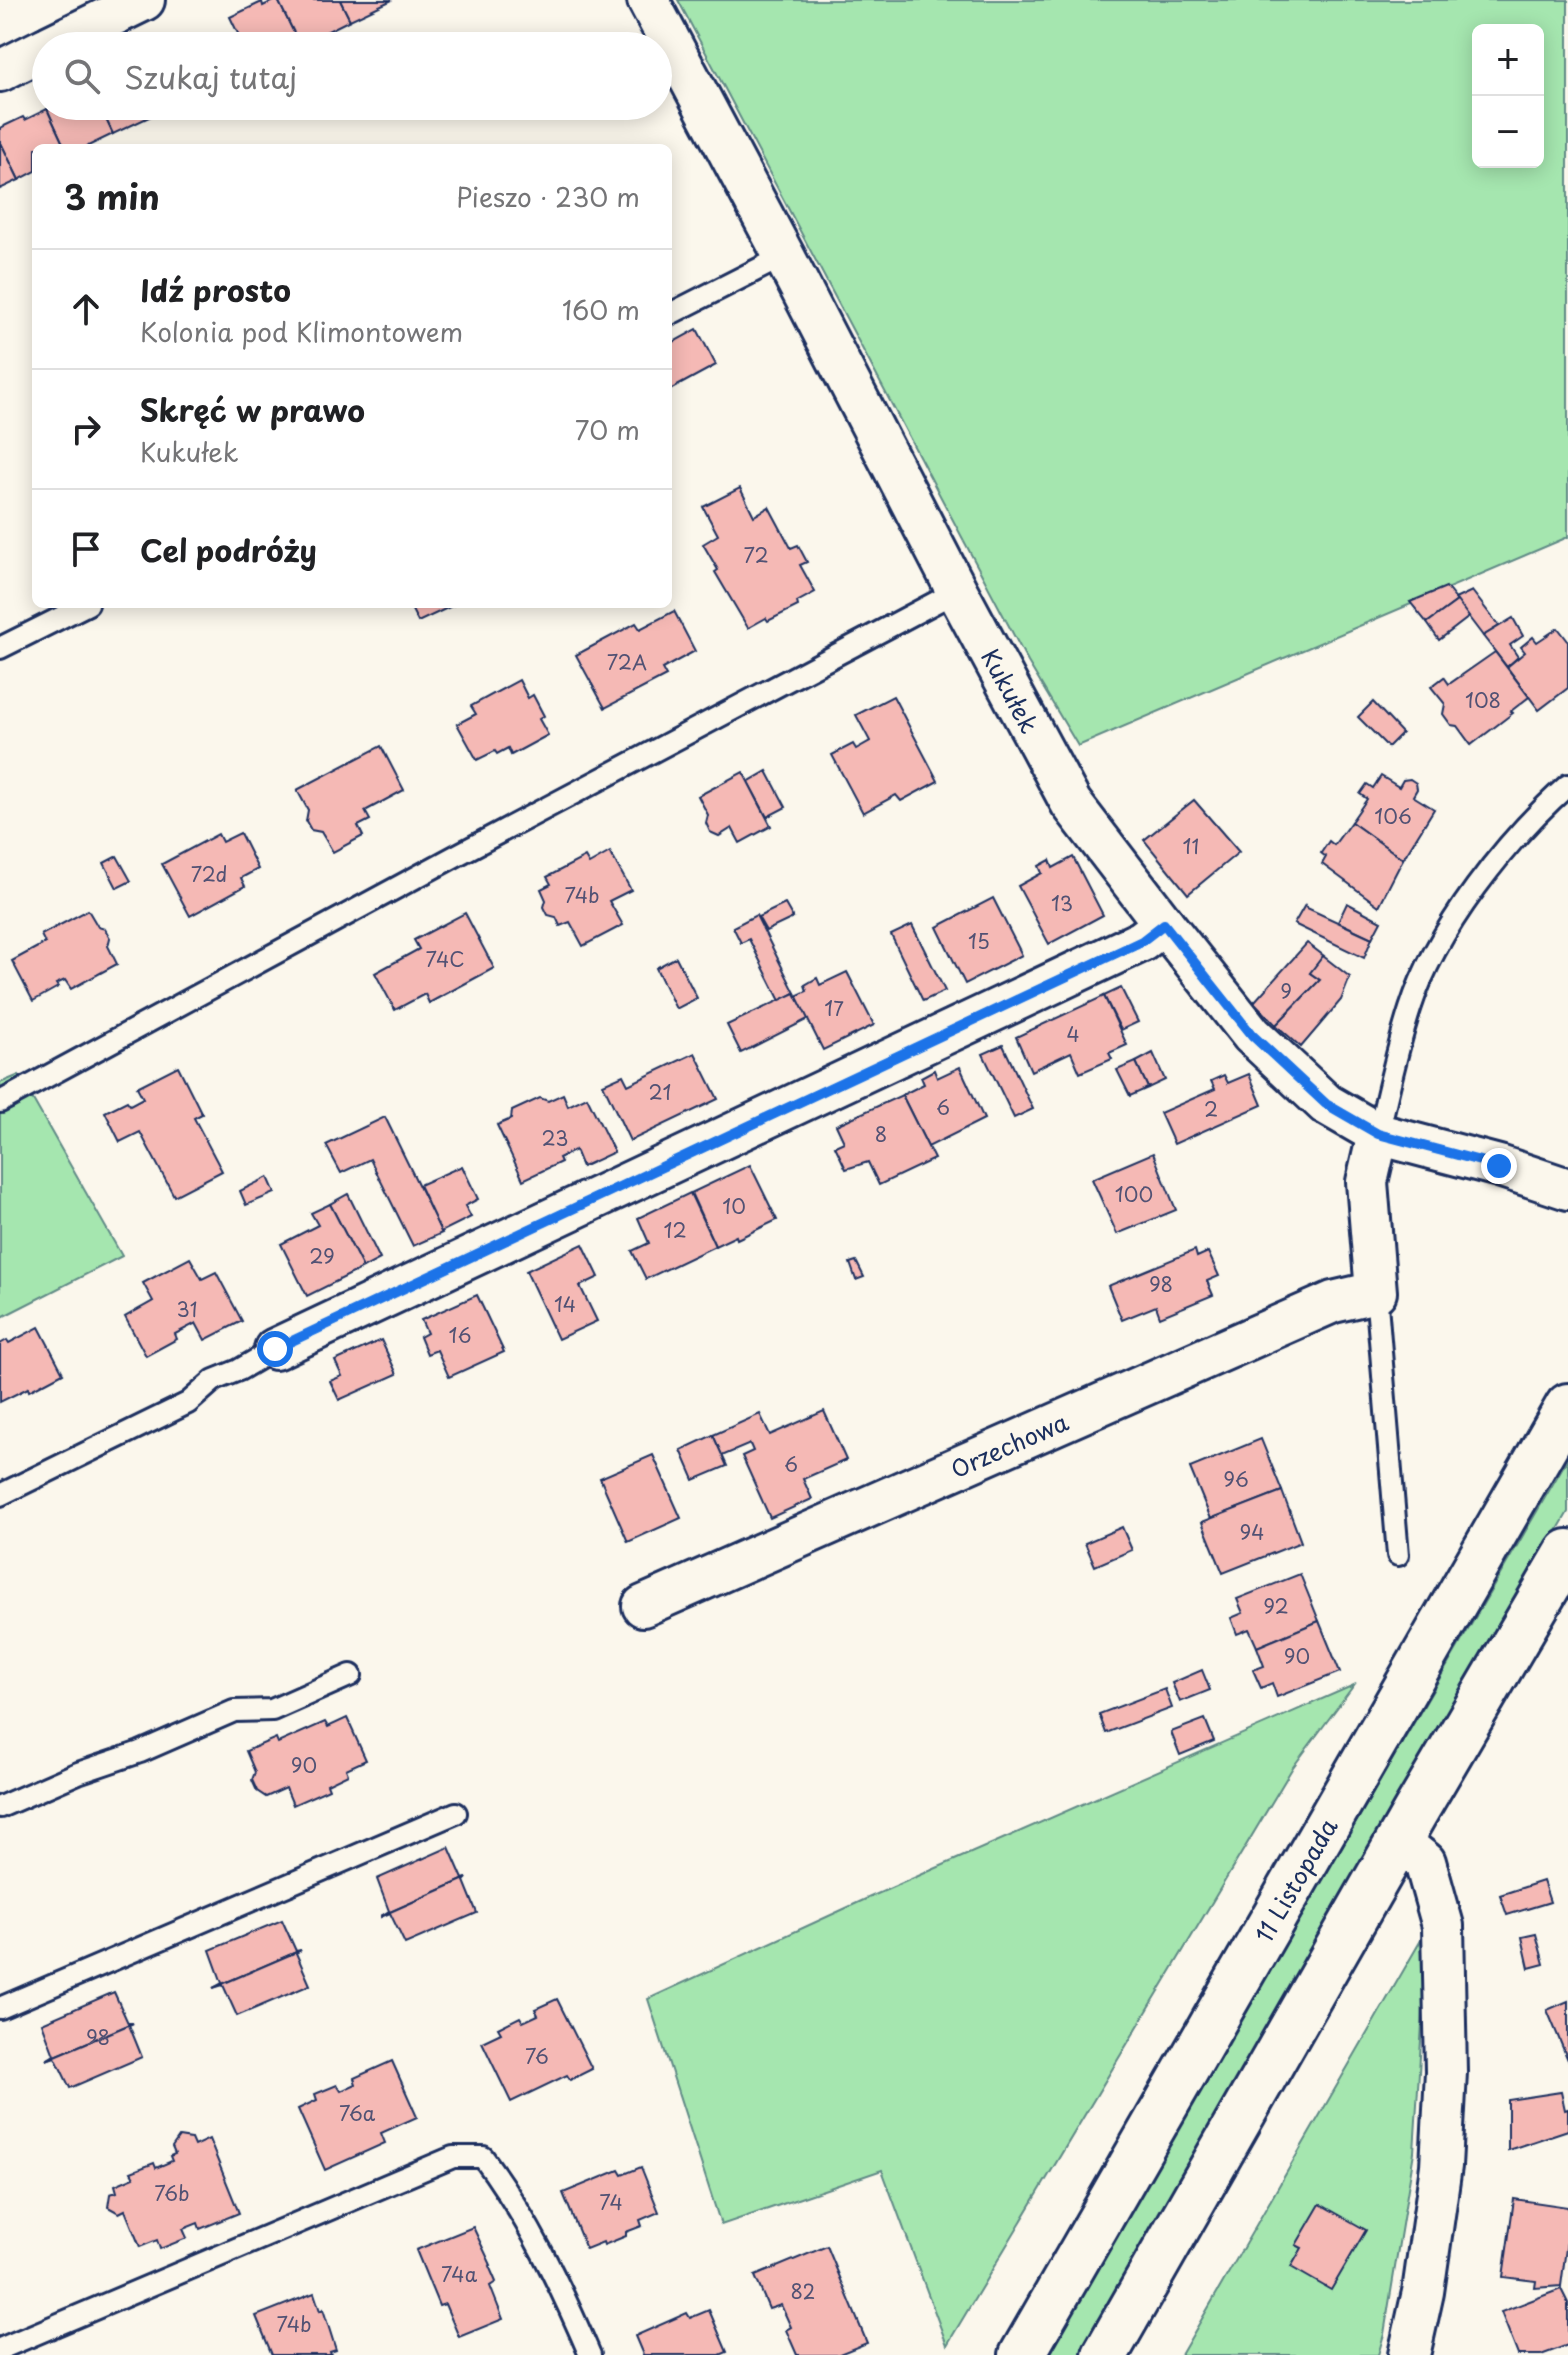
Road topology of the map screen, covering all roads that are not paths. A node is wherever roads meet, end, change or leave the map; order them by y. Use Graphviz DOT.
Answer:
graph roads {
  1 [pos="144,0"];
  2 [pos="648,0"];
  3 [pos="79,32"];
  4 [pos="665,32"];
  5 [pos="672,45"];
  6 [pos="32,55"];
  7 [pos="0,71"];
  8 [pos="784,256"];
  9 [pos="672,313"];
  10 [pos="957,591"];
  11 [pos="80,608"];
  12 [pos="0,648"];
  13 [pos="1568,785"];
  14 [pos="1164,924"];
  15 [pos="0,1102"];
  16 [pos="1378,1134"];
  17 [pos="1568,1189"];
  18 [pos="1376,1292"];
  19 [pos="275,1349"];
  20 [pos="1568,1406"];
  21 [pos="0,1495"];
  22 [pos="1568,1552"];
  23 [pos="1398,1555"];
  24 [pos="643,1606"];
  25 [pos="351,1675"];
  26 [pos="0,1807"];
  27 [pos="456,1813"];
  28 [pos="1400,1842"];
  29 [pos="0,2008"];
  30 [pos="0,2349"];
  31 [pos="590,2355"];
  32 [pos="1022,2355"];
  33 [pos="1105,2355"];
  34 [pos="1409,2355"];
  1 -- 3 [label="street"];
  2 -- 4 [label="street, Kukułek"];
  5 -- 8 [label="street, Kukułek"];
  6 -- 7 [label="street"];
  8 -- 9 [label="lane"];
  8 -- 10 [label="street, Kukułek"];
  10 -- 14 [label="street, Kukułek"];
  10 -- 15 [label="lane"];
  11 -- 12 [label="lane"];
  13 -- 16 [label="lane"];
  14 -- 16 [label="street, Kukułek"];
  14 -- 19 [label="street"];
  16 -- 17 [label="street, Kukułek"];
  16 -- 18 [label="street"];
  18 -- 23 [label="lane"];
  18 -- 24 [label="street, Orzechowa"];
  19 -- 21 [label="lane"];
  20 -- 32 [label="main road, 11 Listopada"];
  22 -- 28 [label="main road"];
  25 -- 26 [label="lane"];
  27 -- 29 [label="lane"];
  28 -- 33 [label="main road"];
  28 -- 34 [label="street"];
  30 -- 31 [label="lane"];
}
